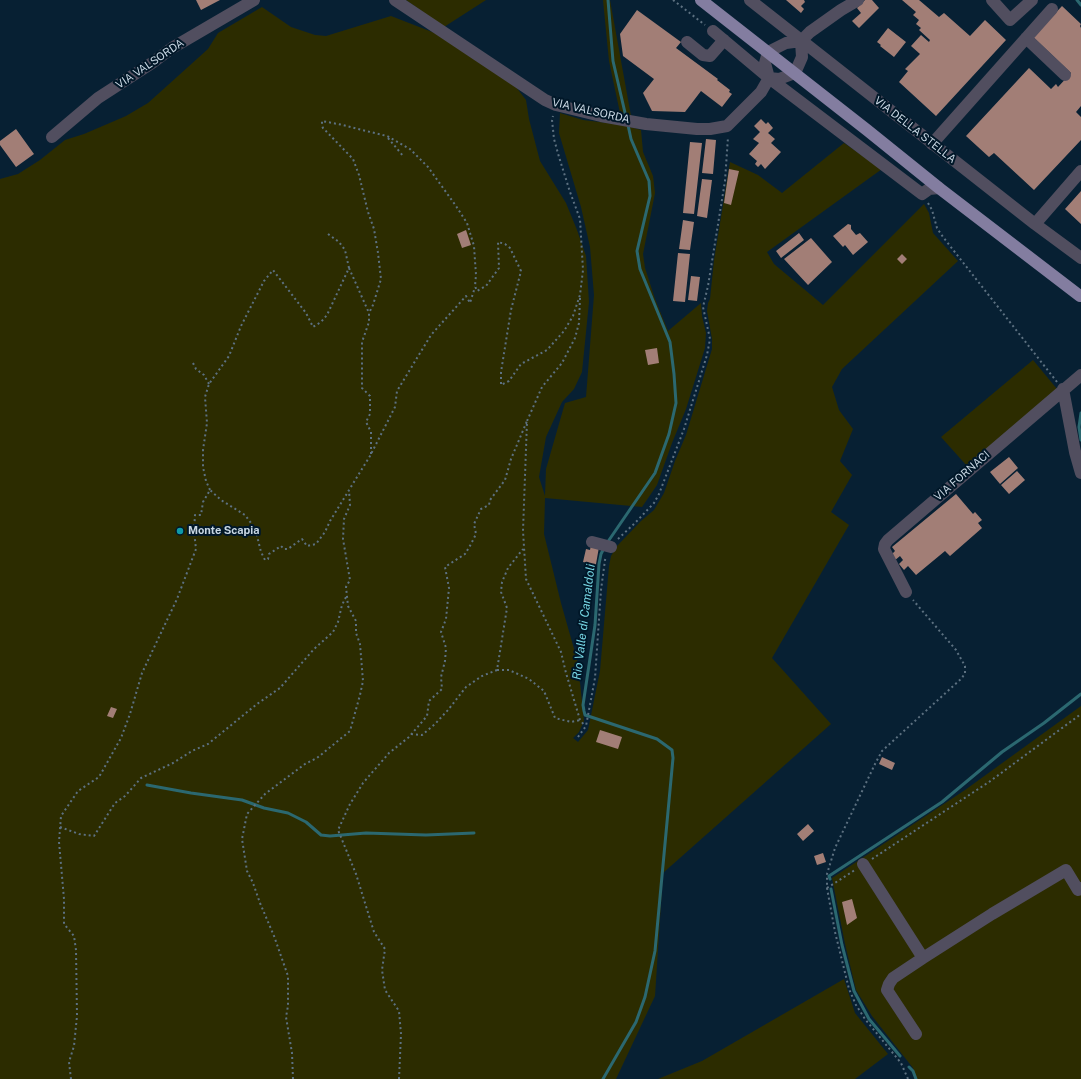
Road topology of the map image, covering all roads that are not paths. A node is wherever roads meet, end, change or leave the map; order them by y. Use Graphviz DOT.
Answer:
graph roads {
  1 [pos="254,0"];
  2 [pos="395,0"];
  3 [pos="701,0"];
  4 [pos="750,0"];
  5 [pos="850,0"];
  6 [pos="858,0"];
  7 [pos="992,0"];
  8 [pos="1032,0"];
  9 [pos="1052,9"];
  10 [pos="841,10"];
  11 [pos="713,31"];
  12 [pos="1026,38"];
  13 [pos="724,40"];
  14 [pos="801,41"];
  15 [pos="687,42"];
  16 [pos="768,52"];
  17 [pos="795,73"];
  18 [pos="1065,75"];
  19 [pos="769,78"];
  20 [pos="52,138"];
  21 [pos="932,144"];
  22 [pos="1081,172"];
  23 [pos="939,188"];
  24 [pos="1034,224"];
  25 [pos="1081,258"];
  26 [pos="1081,296"];
  27 [pos="1081,375"];
  28 [pos="1063,389"];
  29 [pos="1081,473"];
  30 [pos="906,592"];
  31 [pos="863,864"];
  32 [pos="1081,888"];
  33 [pos="923,958"];
  34 [pos="916,1034"];
  1 -- 20 [label="street, VIA VALSORDA"];
  2 -- 19 [label="street, VIA VALSORDA"];
  3 -- 16 [label="main road"];
  4 -- 14 [label="street, VIA DELLA STELLA"];
  5 -- 10 [label="street"];
  6 -- 10 [label="street"];
  7 -- 8 [label="street"];
  9 -- 12 [label="street"];
  10 -- 14 [label="street"];
  11 -- 13 [label="street"];
  12 -- 18 [label="street"];
  12 -- 21 [label="street"];
  13 -- 15 [label="street"];
  13 -- 19 [label="street"];
  14 -- 16 [label="street"];
  14 -- 17 [label="street"];
  14 -- 21 [label="street, VIA DELLA STELLA"];
  16 -- 17 [label="main road"];
  16 -- 19 [label="street"];
  17 -- 19 [label="street"];
  17 -- 23 [label="main road"];
  19 -- 23 [label="street"];
  21 -- 24 [label="street, VIA DELLA STELLA"];
  22 -- 24 [label="street"];
  23 -- 26 [label="main road"];
  24 -- 25 [label="street, VIA DELLA STELLA"];
  27 -- 28 [label="street, VIA FORNACI"];
  28 -- 29 [label="street"];
  28 -- 30 [label="street, VIA FORNACI"];
  31 -- 33 [label="street"];
  32 -- 33 [label="street"];
  33 -- 34 [label="street"];
}
